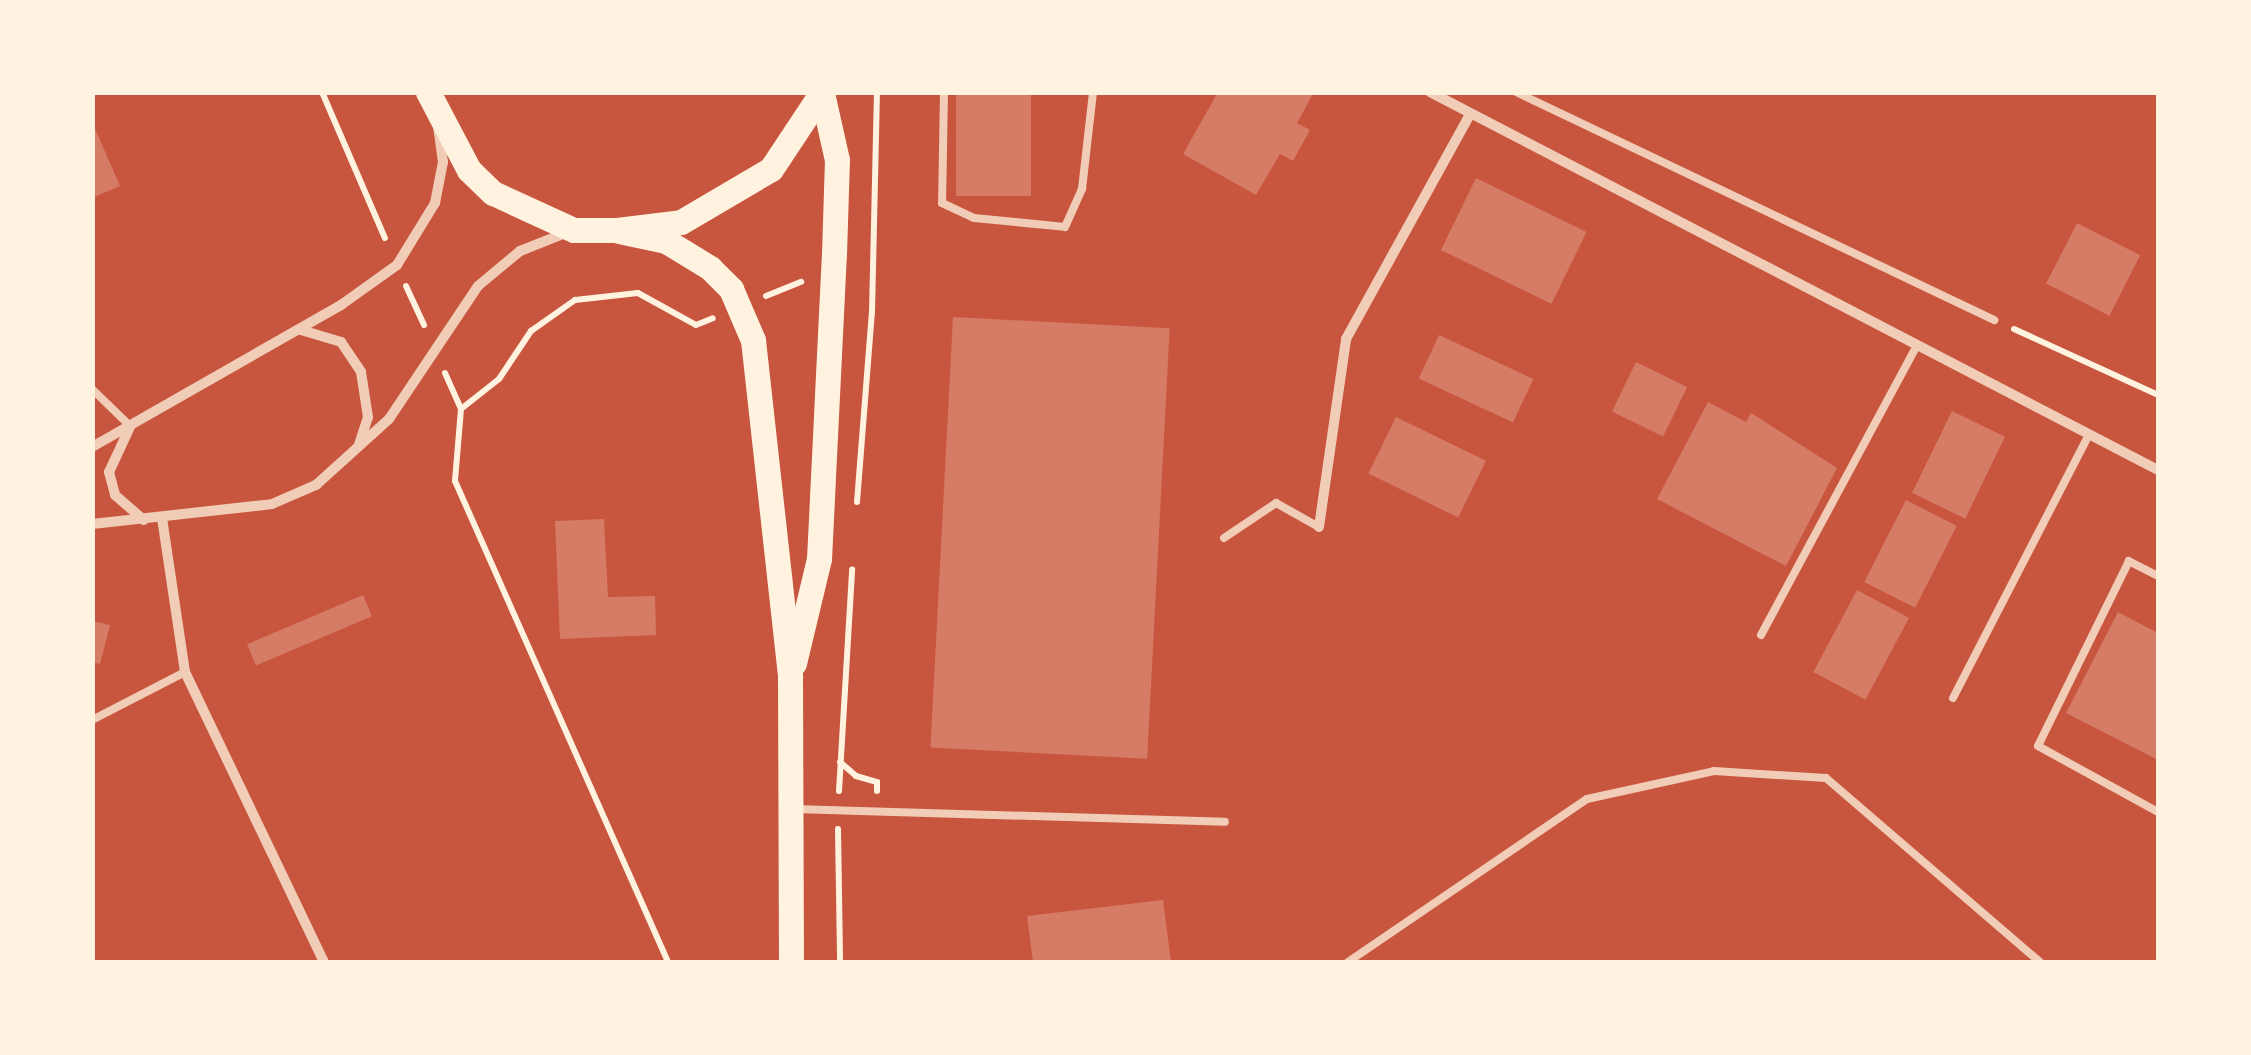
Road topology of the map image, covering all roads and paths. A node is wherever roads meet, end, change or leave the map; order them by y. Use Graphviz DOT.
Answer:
graph roads {
  1 [pos="877,92"];
  2 [pos="944,92"];
  3 [pos="1092,92"];
  4 [pos="1430,92"];
  5 [pos="1516,92"];
  6 [pos="822,93"];
  7 [pos="432,104"];
  8 [pos="1470,114"];
  9 [pos="574,230"];
  10 [pos="617,230"];
  11 [pos="832,285"];
  12 [pos="740,307"];
  13 [pos="1994,320"];
  14 [pos="300,330"];
  15 [pos="1917,345"];
  16 [pos="92,389"];
  17 [pos="2158,395"];
  18 [pos="130,426"];
  19 [pos="2088,434"];
  20 [pos="92,447"];
  21 [pos="354,454"];
  22 [pos="2158,470"];
  23 [pos="162,518"];
  24 [pos="144,520"];
  25 [pos="92,524"];
  26 [pos="1319,527"];
  27 [pos="1224,538"];
  28 [pos="2158,576"];
  29 [pos="1761,635"];
  30 [pos="185,672"];
  31 [pos="790,677"];
  32 [pos="1953,698"];
  33 [pos="92,720"];
  34 [pos="840,761"];
  35 [pos="789,808"];
  36 [pos="876,812"];
  37 [pos="2158,812"];
  38 [pos="1226,822"];
  39 [pos="837,857"];
  40 [pos="324,962"];
  41 [pos="668,962"];
  42 [pos="791,962"];
  43 [pos="840,962"];
  44 [pos="1348,962"];
  45 [pos="2040,962"];
  1 -- 11 [label="path"];
  2 -- 3 [label="lane"];
  4 -- 8 [label="street"];
  5 -- 13 [label="lane"];
  6 -- 10 [label="main road"];
  6 -- 11 [label="main road"];
  7 -- 9 [label="main road"];
  7 -- 14 [label="street"];
  8 -- 15 [label="street"];
  8 -- 26 [label="street"];
  9 -- 10 [label="main road"];
  9 -- 21 [label="street"];
  10 -- 12 [label="main road"];
  11 -- 12 [label="path"];
  11 -- 31 [label="main road"];
  12 -- 31 [label="main road"];
  12 -- 41 [label="path"];
  13 -- 17 [label="path"];
  14 -- 18 [label="street"];
  14 -- 21 [label="street"];
  15 -- 19 [label="street"];
  15 -- 29 [label="lane"];
  16 -- 18 [label="lane"];
  18 -- 20 [label="street"];
  18 -- 24 [label="street"];
  19 -- 22 [label="street"];
  19 -- 32 [label="lane"];
  21 -- 23 [label="street"];
  23 -- 24 [label="street"];
  23 -- 30 [label="street"];
  24 -- 25 [label="street"];
  26 -- 27 [label="lane"];
  28 -- 37 [label="lane"];
  30 -- 33 [label="lane"];
  30 -- 40 [label="street"];
  31 -- 35 [label="main road"];
  34 -- 36 [label="path"];
  35 -- 36 [label="lane"];
  35 -- 42 [label="main road"];
  36 -- 38 [label="lane"];
  39 -- 43 [label="path"];
  44 -- 45 [label="lane"];
}
